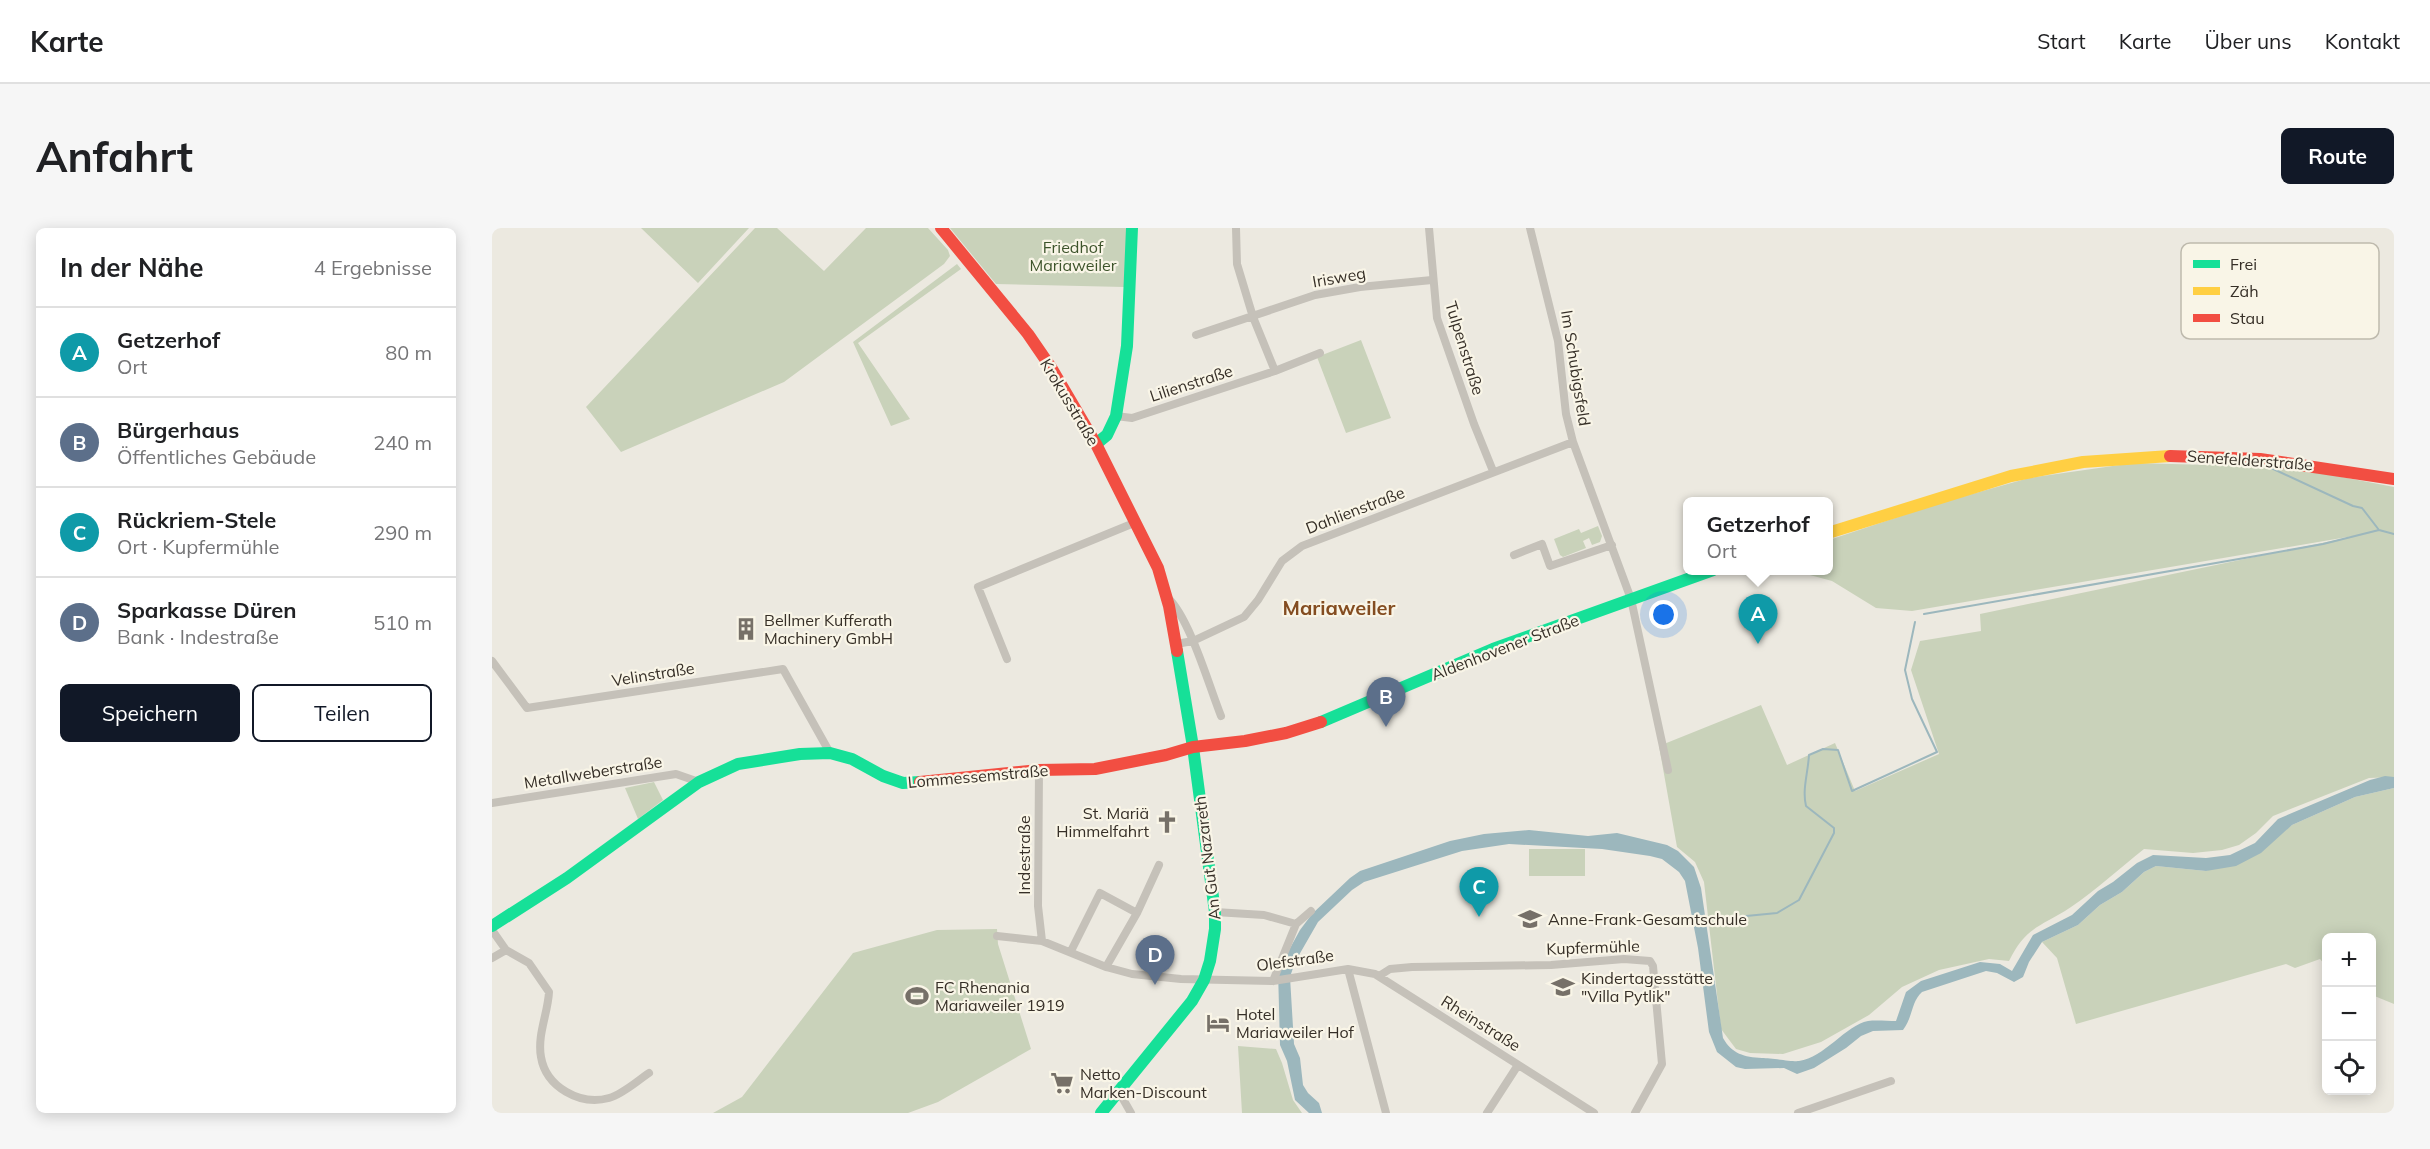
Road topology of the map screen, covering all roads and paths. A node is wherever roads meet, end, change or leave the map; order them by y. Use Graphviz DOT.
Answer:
graph roads {
  1 [pos="941,228"];
  2 [pos="1132,228"];
  3 [pos="1236,228"];
  4 [pos="1429,228"];
  5 [pos="1530,228"];
  6 [pos="1432,280"];
  7 [pos="1253,317"];
  8 [pos="1196,335"];
  9 [pos="1320,353"];
  10 [pos="1275,371"];
  11 [pos="1116,416"];
  12 [pos="1574,442"];
  13 [pos="1096,444"];
  14 [pos="1493,471"];
  15 [pos="2394,479"];
  16 [pos="1134,523"];
  17 [pos="1833,531"];
  18 [pos="1612,545"];
  19 [pos="1514,555"];
  20 [pos="1699,575"];
  21 [pos="1166,596"];
  22 [pos="1631,599"];
  23 [pos="1193,641"];
  24 [pos="1176,644"];
  25 [pos="1007,659"];
  26 [pos="492,661"];
  27 [pos="1221,716"];
  28 [pos="1193,747"];
  29 [pos="830,753"];
  30 [pos="1039,770"];
  31 [pos="1668,770"];
  32 [pos="699,782"];
  33 [pos="492,803"];
  34 [pos="1159,865"];
  35 [pos="1311,911"];
  36 [pos="1215,912"];
  37 [pos="1137,913"];
  38 [pos="1296,924"];
  39 [pos="492,928"];
  40 [pos="998,936"];
  41 [pos="1042,940"];
  42 [pos="506,950"];
  43 [pos="1071,951"];
  44 [pos="492,958"];
  45 [pos="1106,967"];
  46 [pos="1348,969"];
  47 [pos="1379,976"];
  48 [pos="1204,980"];
  49 [pos="1275,981"];
  50 [pos="1518,1065"];
  51 [pos="649,1073"];
  52 [pos="1891,1081"];
  53 [pos="1119,1092"];
  54 [pos="1101,1113"];
  55 [pos="1131,1113"];
  56 [pos="1386,1113"];
  57 [pos="1487,1113"];
  58 [pos="1594,1113"];
  59 [pos="1635,1113"];
  60 [pos="1798,1113"];
  1 -- 13 [label="street, Krokusstraße"];
  2 -- 11 [label="street"];
  3 -- 7 [label="street"];
  4 -- 6 [label="street, Tulpenstraße"];
  5 -- 12 [label="street, Im Schubigsfeld"];
  6 -- 7 [label="street, Irisweg"];
  6 -- 14 [label="street, Tulpenstraße"];
  7 -- 8 [label="street"];
  7 -- 10 [label="street"];
  9 -- 10 [label="street, Lilienstraße"];
  10 -- 11 [label="street, Lilienstraße"];
  11 -- 13 [label="street"];
  12 -- 14 [label="street, Dahlienstraße"];
  12 -- 18 [label="street, Im Schubigsfeld"];
  13 -- 16 [label="street, Krokusstraße"];
  14 -- 23 [label="street, Dahlienstraße"];
  15 -- 17 [label="street, Senefelderstraße"];
  16 -- 21 [label="street, Krokusstraße"];
  16 -- 25 [label="street"];
  18 -- 19 [label="street"];
  18 -- 22 [label="street, Im Schubigsfeld"];
  20 -- 22 [label="street, Aldenhovener Straße"];
  21 -- 23 [label="street, Krokusstraße"];
  21 -- 24 [label="street, Krokusstraße"];
  22 -- 28 [label="street, Aldenhovener Straße"];
  22 -- 31 [label="street, Im Schubigsfeld"];
  23 -- 24 [label="street, Dahlienstraße"];
  23 -- 27 [label="street, Krokusstraße"];
  24 -- 28 [label="street, Krokusstraße"];
  26 -- 29 [label="street, Velinstraße"];
  28 -- 30 [label="street, Lommessemstraße"];
  28 -- 36 [label="street, An Gut Nazareth"];
  29 -- 30 [label="street, Lommessemstraße"];
  29 -- 32 [label="street, Lommessemstraße"];
  30 -- 41 [label="street, Indestraße"];
  32 -- 33 [label="street, Metallweberstraße"];
  32 -- 39 [label="street, Lommessemstraße"];
  34 -- 37 [label="street"];
  35 -- 38 [label="street"];
  36 -- 38 [label="street"];
  36 -- 48 [label="street, An Gut Nazareth"];
  37 -- 43 [label="street"];
  37 -- 45 [label="street"];
  38 -- 49 [label="street"];
  39 -- 42 [label="street"];
  40 -- 41 [label="street"];
  41 -- 43 [label="street"];
  42 -- 44 [label="street"];
  42 -- 51 [label="street"];
  43 -- 45 [label="street"];
  45 -- 48 [label="street"];
  46 -- 47 [label="street, Rheinstraße"];
  46 -- 49 [label="street, Olefstraße"];
  46 -- 56 [label="street, Olefstraße"];
  47 -- 50 [label="street, Rheinstraße"];
  47 -- 59 [label="street, Kupfermühle"];
  48 -- 49 [label="street, Olefstraße"];
  48 -- 53 [label="street, An Gut Nazareth"];
  50 -- 57 [label="street"];
  50 -- 58 [label="street, Rheinstraße"];
  52 -- 60 [label="street"];
  53 -- 54 [label="street, An Gut Nazareth"];
  53 -- 55 [label="street"];
}
